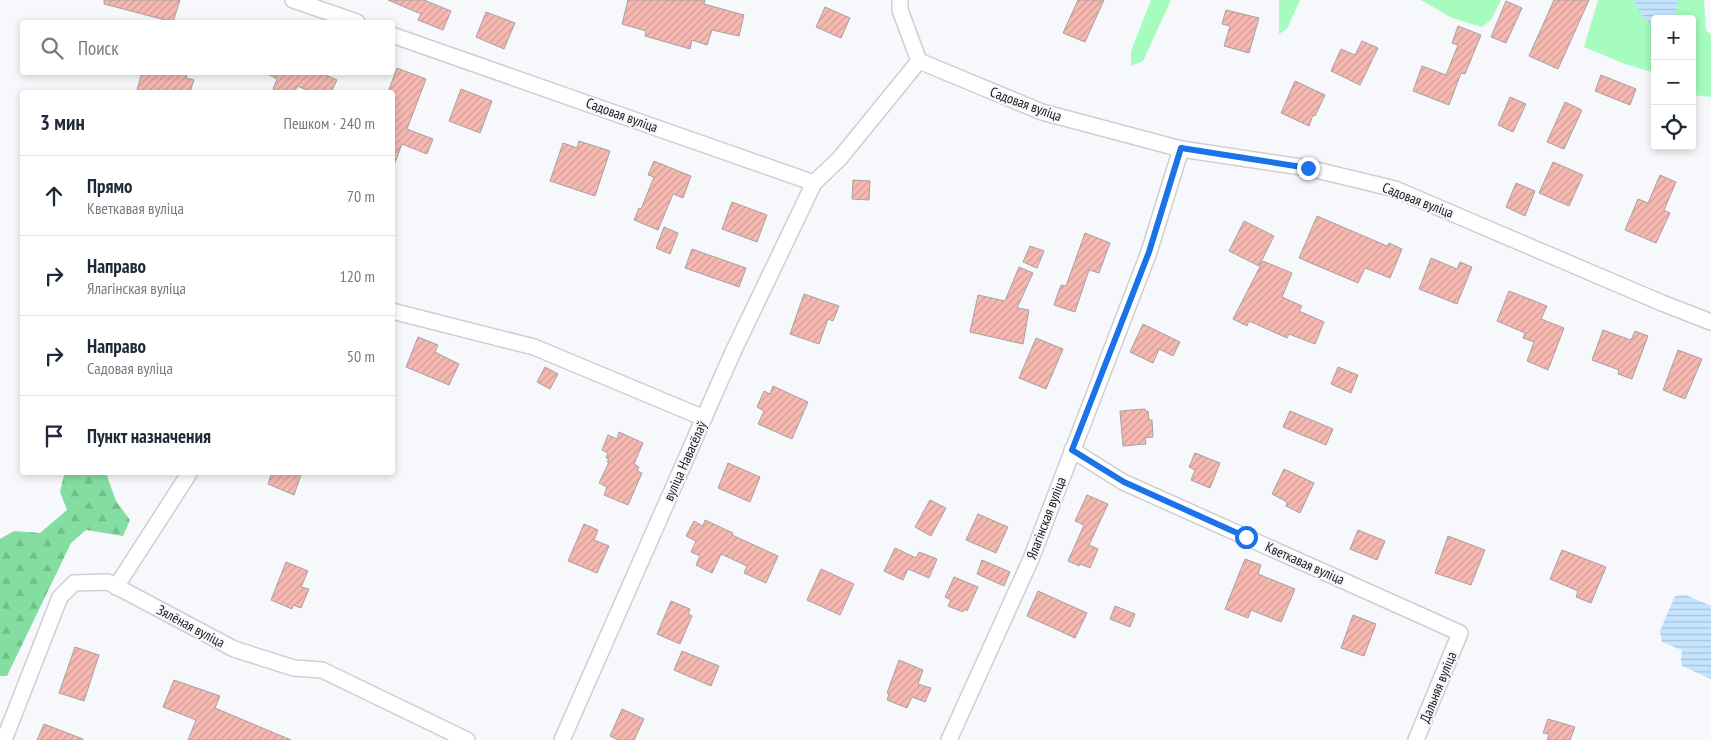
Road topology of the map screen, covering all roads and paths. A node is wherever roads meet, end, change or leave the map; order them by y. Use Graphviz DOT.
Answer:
graph roads {
  1 [pos="292,0"];
  2 [pos="900,0"];
  3 [pos="351,20"];
  4 [pos="395,36"];
  5 [pos="919,62"];
  6 [pos="1181,148"];
  7 [pos="814,184"];
  8 [pos="395,311"];
  9 [pos="1711,322"];
  10 [pos="704,418"];
  11 [pos="1072,450"];
  12 [pos="188,475"];
  13 [pos="116,587"];
  14 [pos="1460,633"];
  15 [pos="4,740"];
  16 [pos="467,740"];
  17 [pos="562,740"];
  18 [pos="949,740"];
  19 [pos="1416,740"];
  1 -- 3 [label="street"];
  2 -- 5 [label="street"];
  4 -- 7 [label="street, Садовая вуліца"];
  5 -- 6 [label="street, Садовая вуліца"];
  5 -- 7 [label="street"];
  6 -- 9 [label="street, Садовая вуліца"];
  6 -- 11 [label="street, Ялагінская вуліца"];
  7 -- 10 [label="street, вуліца Навасёлаў"];
  8 -- 10 [label="street"];
  10 -- 17 [label="street, вуліца Навасёлаў"];
  11 -- 14 [label="street, Кветкавая вуліца"];
  11 -- 18 [label="street, Ялагінская вуліца"];
  12 -- 13 [label="street"];
  13 -- 15 [label="street, Зялёная вуліца"];
  13 -- 16 [label="street, Зялёная вуліца"];
  14 -- 19 [label="street, Дальняя вуліца"];
}
